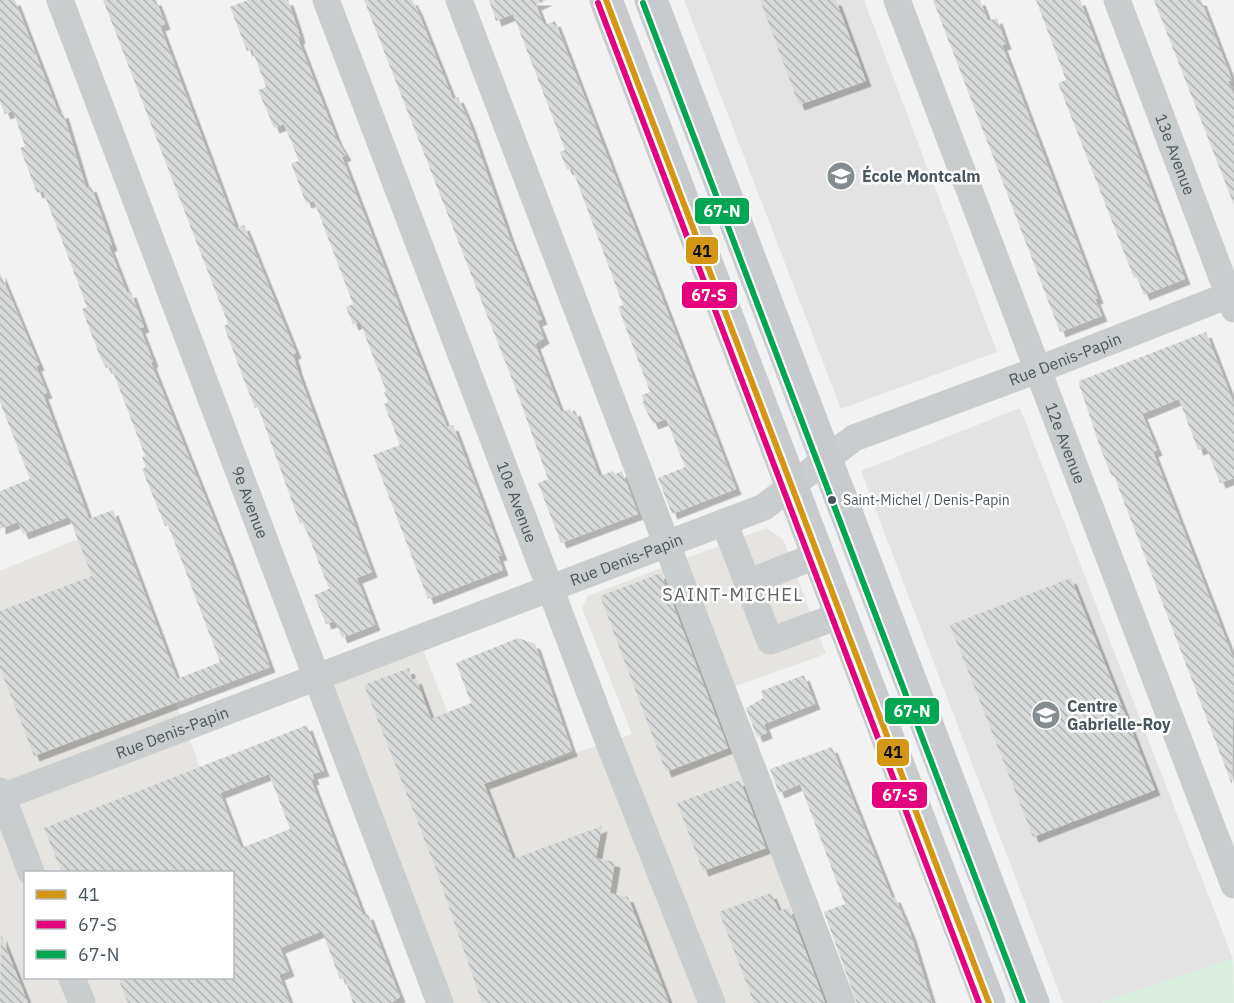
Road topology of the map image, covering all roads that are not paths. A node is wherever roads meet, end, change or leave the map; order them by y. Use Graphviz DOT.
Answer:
graph roads {
  1 [pos="60,0"];
  2 [pos="326,0"];
  3 [pos="459,0"];
  4 [pos="606,0"];
  5 [pos="651,0"];
  6 [pos="897,0"];
  7 [pos="1117,0"];
  8 [pos="1232,299"];
  9 [pos="1037,370"];
  10 [pos="826,460"];
  11 [pos="792,486"];
  12 [pos="724,522"];
  13 [pos="667,545"];
  14 [pos="818,555"];
  15 [pos="747,583"];
  16 [pos="551,590"];
  17 [pos="841,615"];
  18 [pos="316,677"];
  19 [pos="1,794"];
  20 [pos="30,871"];
  21 [pos="1234,885"];
  22 [pos="72,979"];
  23 [pos="82,1003"];
  24 [pos="440,1003"];
  25 [pos="712,1003"];
  26 [pos="842,1003"];
  27 [pos="989,1003"];
  28 [pos="1033,1003"];
  1 -- 18 [label="street, 9e Avenue"];
  2 -- 16 [label="street, 10e Avenue"];
  3 -- 13 [label="street"];
  4 -- 11 [label="main road"];
  5 -- 10 [label="main road"];
  6 -- 9 [label="street, 12e Avenue"];
  7 -- 8 [label="street, 13e Avenue"];
  8 -- 9 [label="street, Rue Denis-Papin"];
  9 -- 10 [label="street, Rue Denis-Papin"];
  9 -- 21 [label="street, 12e Avenue"];
  10 -- 11 [label="street, Rue Denis-Papin"];
  10 -- 28 [label="main road"];
  11 -- 12 [label="street, Rue Denis-Papin"];
  11 -- 14 [label="main road"];
  12 -- 13 [label="street, Rue Denis-Papin"];
  12 -- 15 [label="street"];
  13 -- 16 [label="street, Rue Denis-Papin"];
  13 -- 26 [label="street"];
  14 -- 15 [label="street"];
  14 -- 17 [label="main road"];
  15 -- 17 [label="street"];
  16 -- 18 [label="street, Rue Denis-Papin"];
  16 -- 25 [label="street, 10e Avenue"];
  17 -- 27 [label="main road"];
  18 -- 19 [label="street, Rue Denis-Papin"];
  18 -- 24 [label="street, 9e Avenue"];
  19 -- 20 [label="street"];
  22 -- 23 [label="street"];
}
